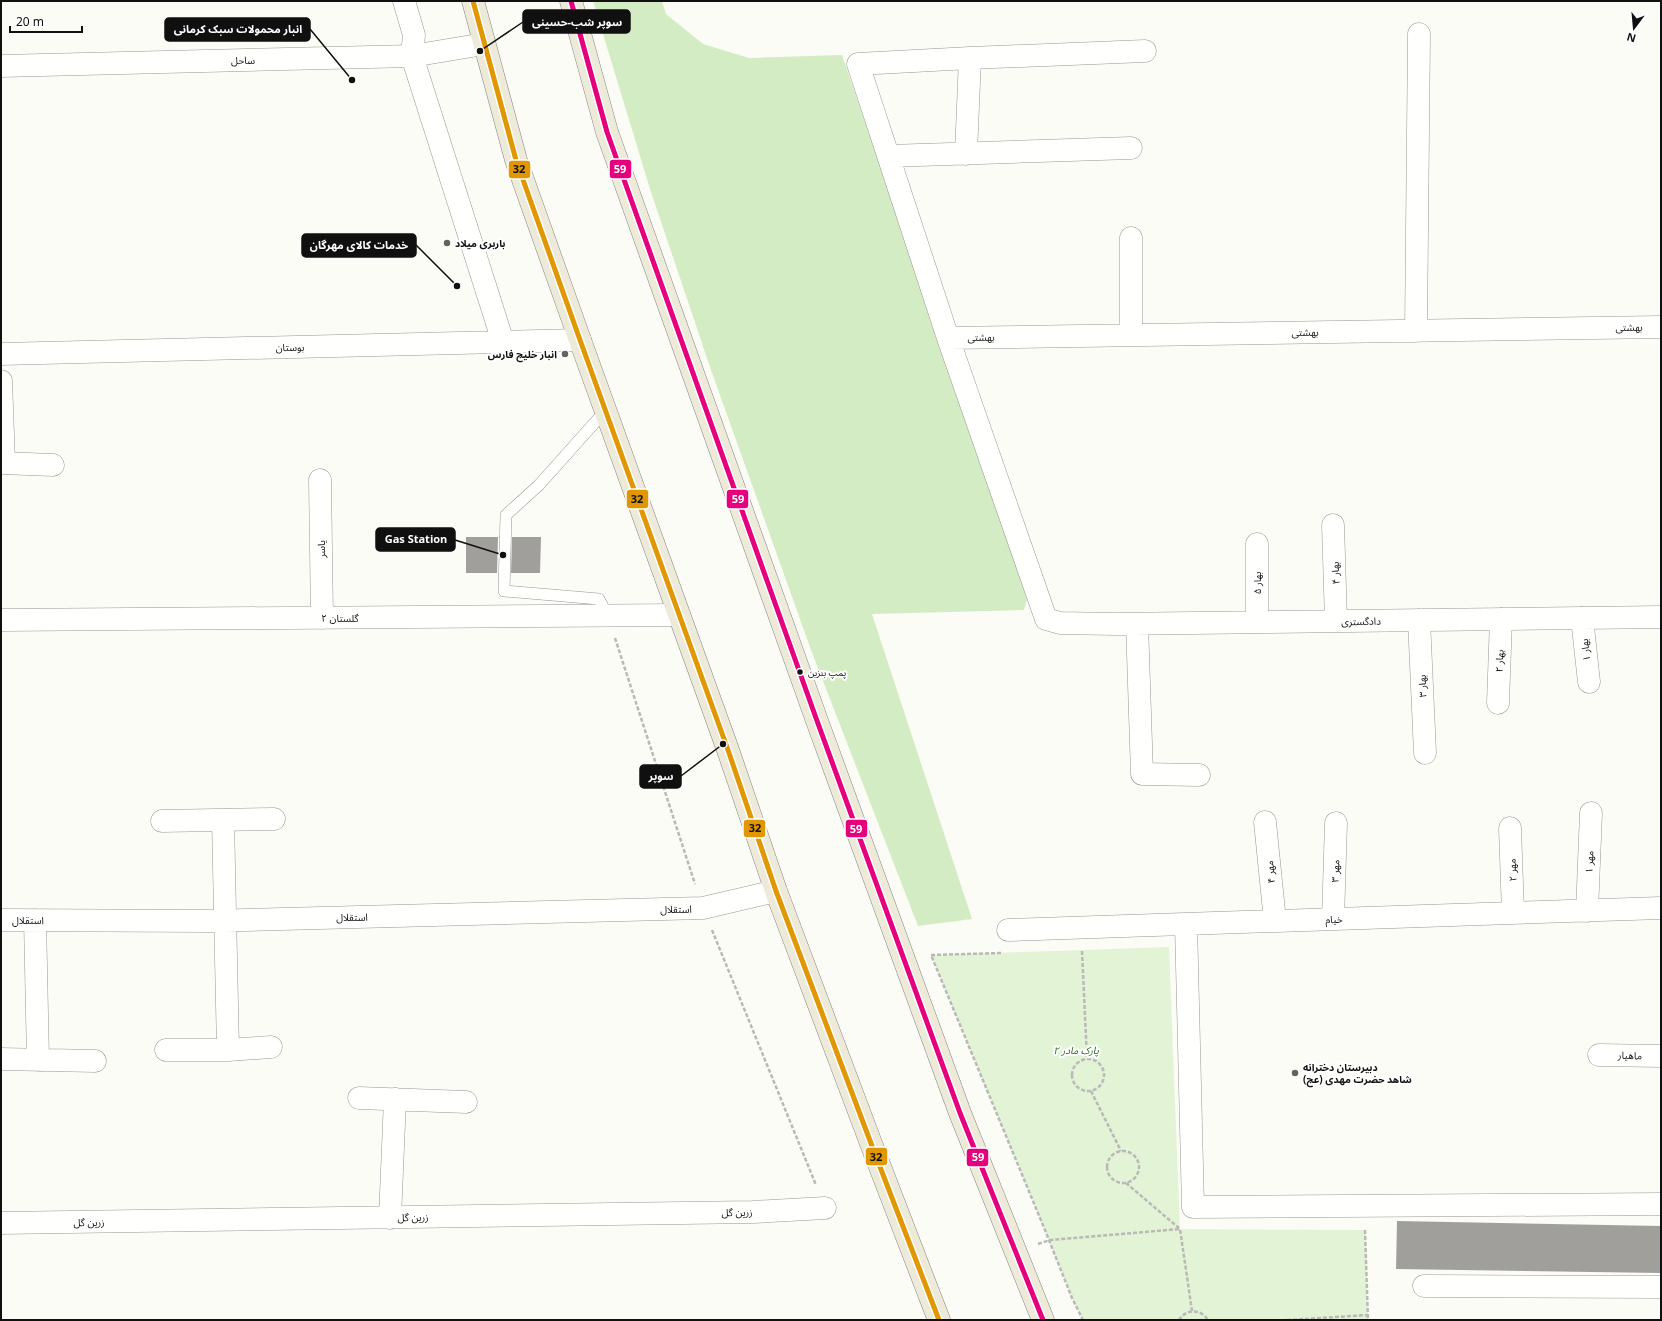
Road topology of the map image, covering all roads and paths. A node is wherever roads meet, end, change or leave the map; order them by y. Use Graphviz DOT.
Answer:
graph roads {
  1 [pos="404,1"];
  2 [pos="472,1"];
  3 [pos="571,1"];
  4 [pos="1419,34"];
  5 [pos="484,44"];
  6 [pos="1145,50"];
  7 [pos="412,56"];
  8 [pos="970,58"];
  9 [pos="1,66"];
  10 [pos="1131,148"];
  11 [pos="966,154"];
  12 [pos="888,156"];
  13 [pos="1131,238"];
  14 [pos="1661,327"];
  15 [pos="1416,331"];
  16 [pos="1131,335"];
  17 [pos="948,338"];
  18 [pos="580,340"];
  19 [pos="503,342"];
  20 [pos="1,354"];
  21 [pos="1,381"];
  22 [pos="606,410"];
  23 [pos="3,463"];
  24 [pos="54,465"];
  25 [pos="320,480"];
  26 [pos="1333,525"];
  27 [pos="1257,544"];
  28 [pos="679,615"];
  29 [pos="608,616"];
  30 [pos="1661,617"];
  31 [pos="322,618"];
  32 [pos="1582,618"];
  33 [pos="1501,619"];
  34 [pos="1,620"];
  35 [pos="1419,620"];
  36 [pos="1336,621"];
  37 [pos="1257,622"];
  38 [pos="1137,624"];
  39 [pos="1589,682"];
  40 [pos="1498,704"];
  41 [pos="1425,753"];
  42 [pos="1199,775"];
  43 [pos="1591,813"];
  44 [pos="274,819"];
  45 [pos="223,820"];
  46 [pos="162,821"];
  47 [pos="1265,822"];
  48 [pos="1336,823"];
  49 [pos="1510,828"];
  50 [pos="776,891"];
  51 [pos="703,908"];
  52 [pos="1661,908"];
  53 [pos="1587,911"];
  54 [pos="1514,913"];
  55 [pos="1333,919"];
  56 [pos="1,920"];
  57 [pos="35,920"];
  58 [pos="226,920"];
  59 [pos="1275,921"];
  60 [pos="1186,924"];
  61 [pos="1008,930"];
  62 [pos="1082,950"];
  63 [pos="931,956"];
  64 [pos="271,1047"];
  65 [pos="166,1050"];
  66 [pos="228,1050"];
  67 [pos="1599,1054"];
  68 [pos="1661,1056"];
  69 [pos="1087,1058"];
  70 [pos="1,1059"];
  71 [pos="38,1060"];
  72 [pos="95,1061"];
  73 [pos="1091,1091"];
  74 [pos="359,1098"];
  75 [pos="395,1099"];
  76 [pos="466,1102"];
  77 [pos="1121,1151"];
  78 [pos="1126,1183"];
  79 [pos="1661,1204"];
  80 [pos="825,1208"];
  81 [pos="390,1218"];
  82 [pos="1,1224"];
  83 [pos="1180,1229"];
  84 [pos="1050,1240"];
  85 [pos="1016,1252"];
  86 [pos="1424,1286"];
  87 [pos="1661,1287"];
  88 [pos="1192,1311"];
  89 [pos="1368,1315"];
  90 [pos="939,1320"];
  91 [pos="1043,1320"];
  92 [pos="1084,1320"];
  93 [pos="1179,1320"];
  94 [pos="1208,1320"];
  95 [pos="1287,1320"];
  1 -- 7 [label="street"];
  2 -- 5 [label="main road"];
  3 -- 85 [label="main road"];
  4 -- 15 [label="street"];
  5 -- 7 [label="street, ساحل"];
  5 -- 18 [label="main road"];
  6 -- 8 [label="street"];
  7 -- 9 [label="street, ساحل"];
  7 -- 19 [label="street"];
  8 -- 11 [label="street"];
  8 -- 12 [label="street"];
  10 -- 11 [label="street"];
  11 -- 12 [label="street"];
  12 -- 17 [label="street"];
  13 -- 16 [label="street"];
  14 -- 15 [label="street, بهشتی"];
  15 -- 16 [label="street, بهشتی"];
  16 -- 17 [label="street, بهشتی"];
  17 -- 38 [label="street, دادگستری"];
  18 -- 19 [label="street, بوستان"];
  18 -- 22 [label="main road"];
  19 -- 20 [label="street, بوستان"];
  21 -- 23 [label="street"];
  22 -- 28 [label="main road"];
  22 -- 29 [label="lane"];
  23 -- 24 [label="street"];
  25 -- 31 [label="street, یاسر"];
  26 -- 36 [label="street, بهار ۴"];
  27 -- 37 [label="street, بهار ۵"];
  28 -- 29 [label="street, گلستان ۲"];
  28 -- 50 [label="main road"];
  29 -- 31 [label="street, گلستان ۲"];
  29 -- 51 [label="path"];
  30 -- 32 [label="street, دادگستری"];
  31 -- 34 [label="street, گلستان ۲"];
  32 -- 33 [label="street, دادگستری"];
  32 -- 39 [label="street, بهار ۱"];
  33 -- 35 [label="street, دادگستری"];
  33 -- 40 [label="street, بهار ۲"];
  35 -- 36 [label="street, دادگستری"];
  35 -- 41 [label="street, بهار ۳"];
  36 -- 37 [label="street, دادگستری"];
  37 -- 38 [label="street, دادگستری"];
  38 -- 42 [label="street"];
  43 -- 53 [label="street, مهر ۱"];
  44 -- 45 [label="street"];
  45 -- 46 [label="street"];
  45 -- 58 [label="street"];
  47 -- 59 [label="street, مهر ۴"];
  48 -- 55 [label="street, مهر ۳"];
  49 -- 54 [label="street, مهر ۲"];
  50 -- 51 [label="street, استقلال"];
  50 -- 90 [label="main road"];
  51 -- 58 [label="street, استقلال"];
  51 -- 80 [label="path"];
  52 -- 53 [label="street, خیام"];
  53 -- 54 [label="street, خیام"];
  54 -- 55 [label="street, خیام"];
  55 -- 59 [label="street, خیام"];
  56 -- 57 [label="street, استقلال"];
  57 -- 58 [label="street, استقلال"];
  57 -- 71 [label="street"];
  58 -- 66 [label="street"];
  59 -- 60 [label="street, خیام"];
  60 -- 61 [label="street, خیام"];
  60 -- 79 [label="street"];
  62 -- 69 [label="path"];
  63 -- 84 [label="path"];
  64 -- 66 [label="street"];
  65 -- 66 [label="street"];
  67 -- 68 [label="street, ماهیار"];
  69 -- 73 [label="path"];
  69 -- 73 [label="path"];
  70 -- 71 [label="street"];
  71 -- 72 [label="street"];
  73 -- 77 [label="path"];
  74 -- 75 [label="street"];
  75 -- 76 [label="street"];
  75 -- 81 [label="street"];
  77 -- 78 [label="path"];
  77 -- 78 [label="path"];
  78 -- 83 [label="path"];
  80 -- 81 [label="street, زرین گل"];
  81 -- 82 [label="street, زرین گل"];
  83 -- 84 [label="path"];
  83 -- 88 [label="path"];
  84 -- 85 [label="path"];
  84 -- 92 [label="path"];
  85 -- 91 [label="main road"];
  86 -- 87 [label="street"];
  88 -- 93 [label="path"];
  88 -- 94 [label="path"];
  89 -- 95 [label="path"];
}
